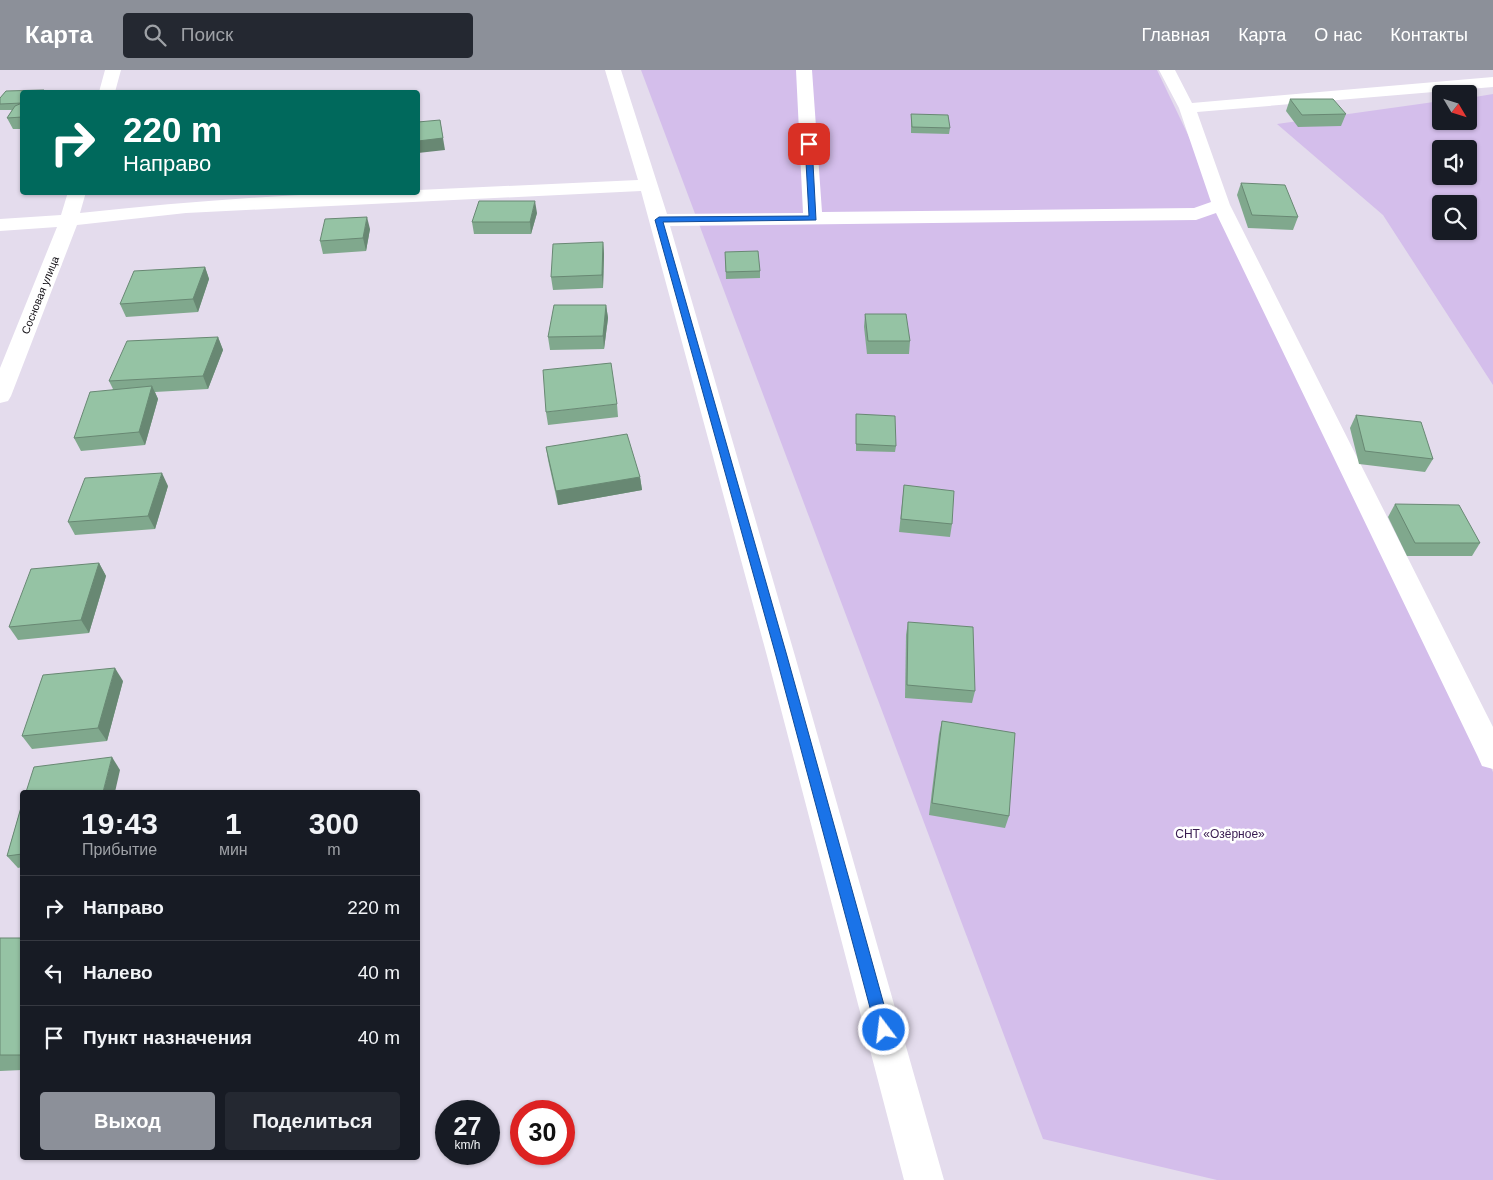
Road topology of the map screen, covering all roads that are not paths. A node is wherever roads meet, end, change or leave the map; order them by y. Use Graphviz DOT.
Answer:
graph roads {
  1 [pos="114,70"];
  2 [pos="613,70"];
  3 [pos="804,70"];
  4 [pos="1167,70"];
  5 [pos="1493,82"];
  6 [pos="108,90"];
  7 [pos="1187,108"];
  8 [pos="646,185"];
  9 [pos="77,195"];
  10 [pos="1221,205"];
  11 [pos="813,218"];
  12 [pos="69,220"];
  13 [pos="659,220"];
  14 [pos="0,225"];
  15 [pos="0,396"];
  16 [pos="1493,757"];
  17 [pos="924,1180"];
  1 -- 6 [label="street"];
  2 -- 8 [label="street"];
  3 -- 11 [label="street"];
  4 -- 7 [label="street"];
  5 -- 7 [label="street"];
  7 -- 10 [label="street"];
  8 -- 12 [label="street"];
  8 -- 13 [label="street"];
  9 -- 12 [label="street, Сосновая улица"];
  10 -- 11 [label="street"];
  10 -- 16 [label="street"];
  11 -- 13 [label="street"];
  12 -- 14 [label="street"];
  12 -- 15 [label="street, Сосновая улица"];
  13 -- 17 [label="street"];
}
